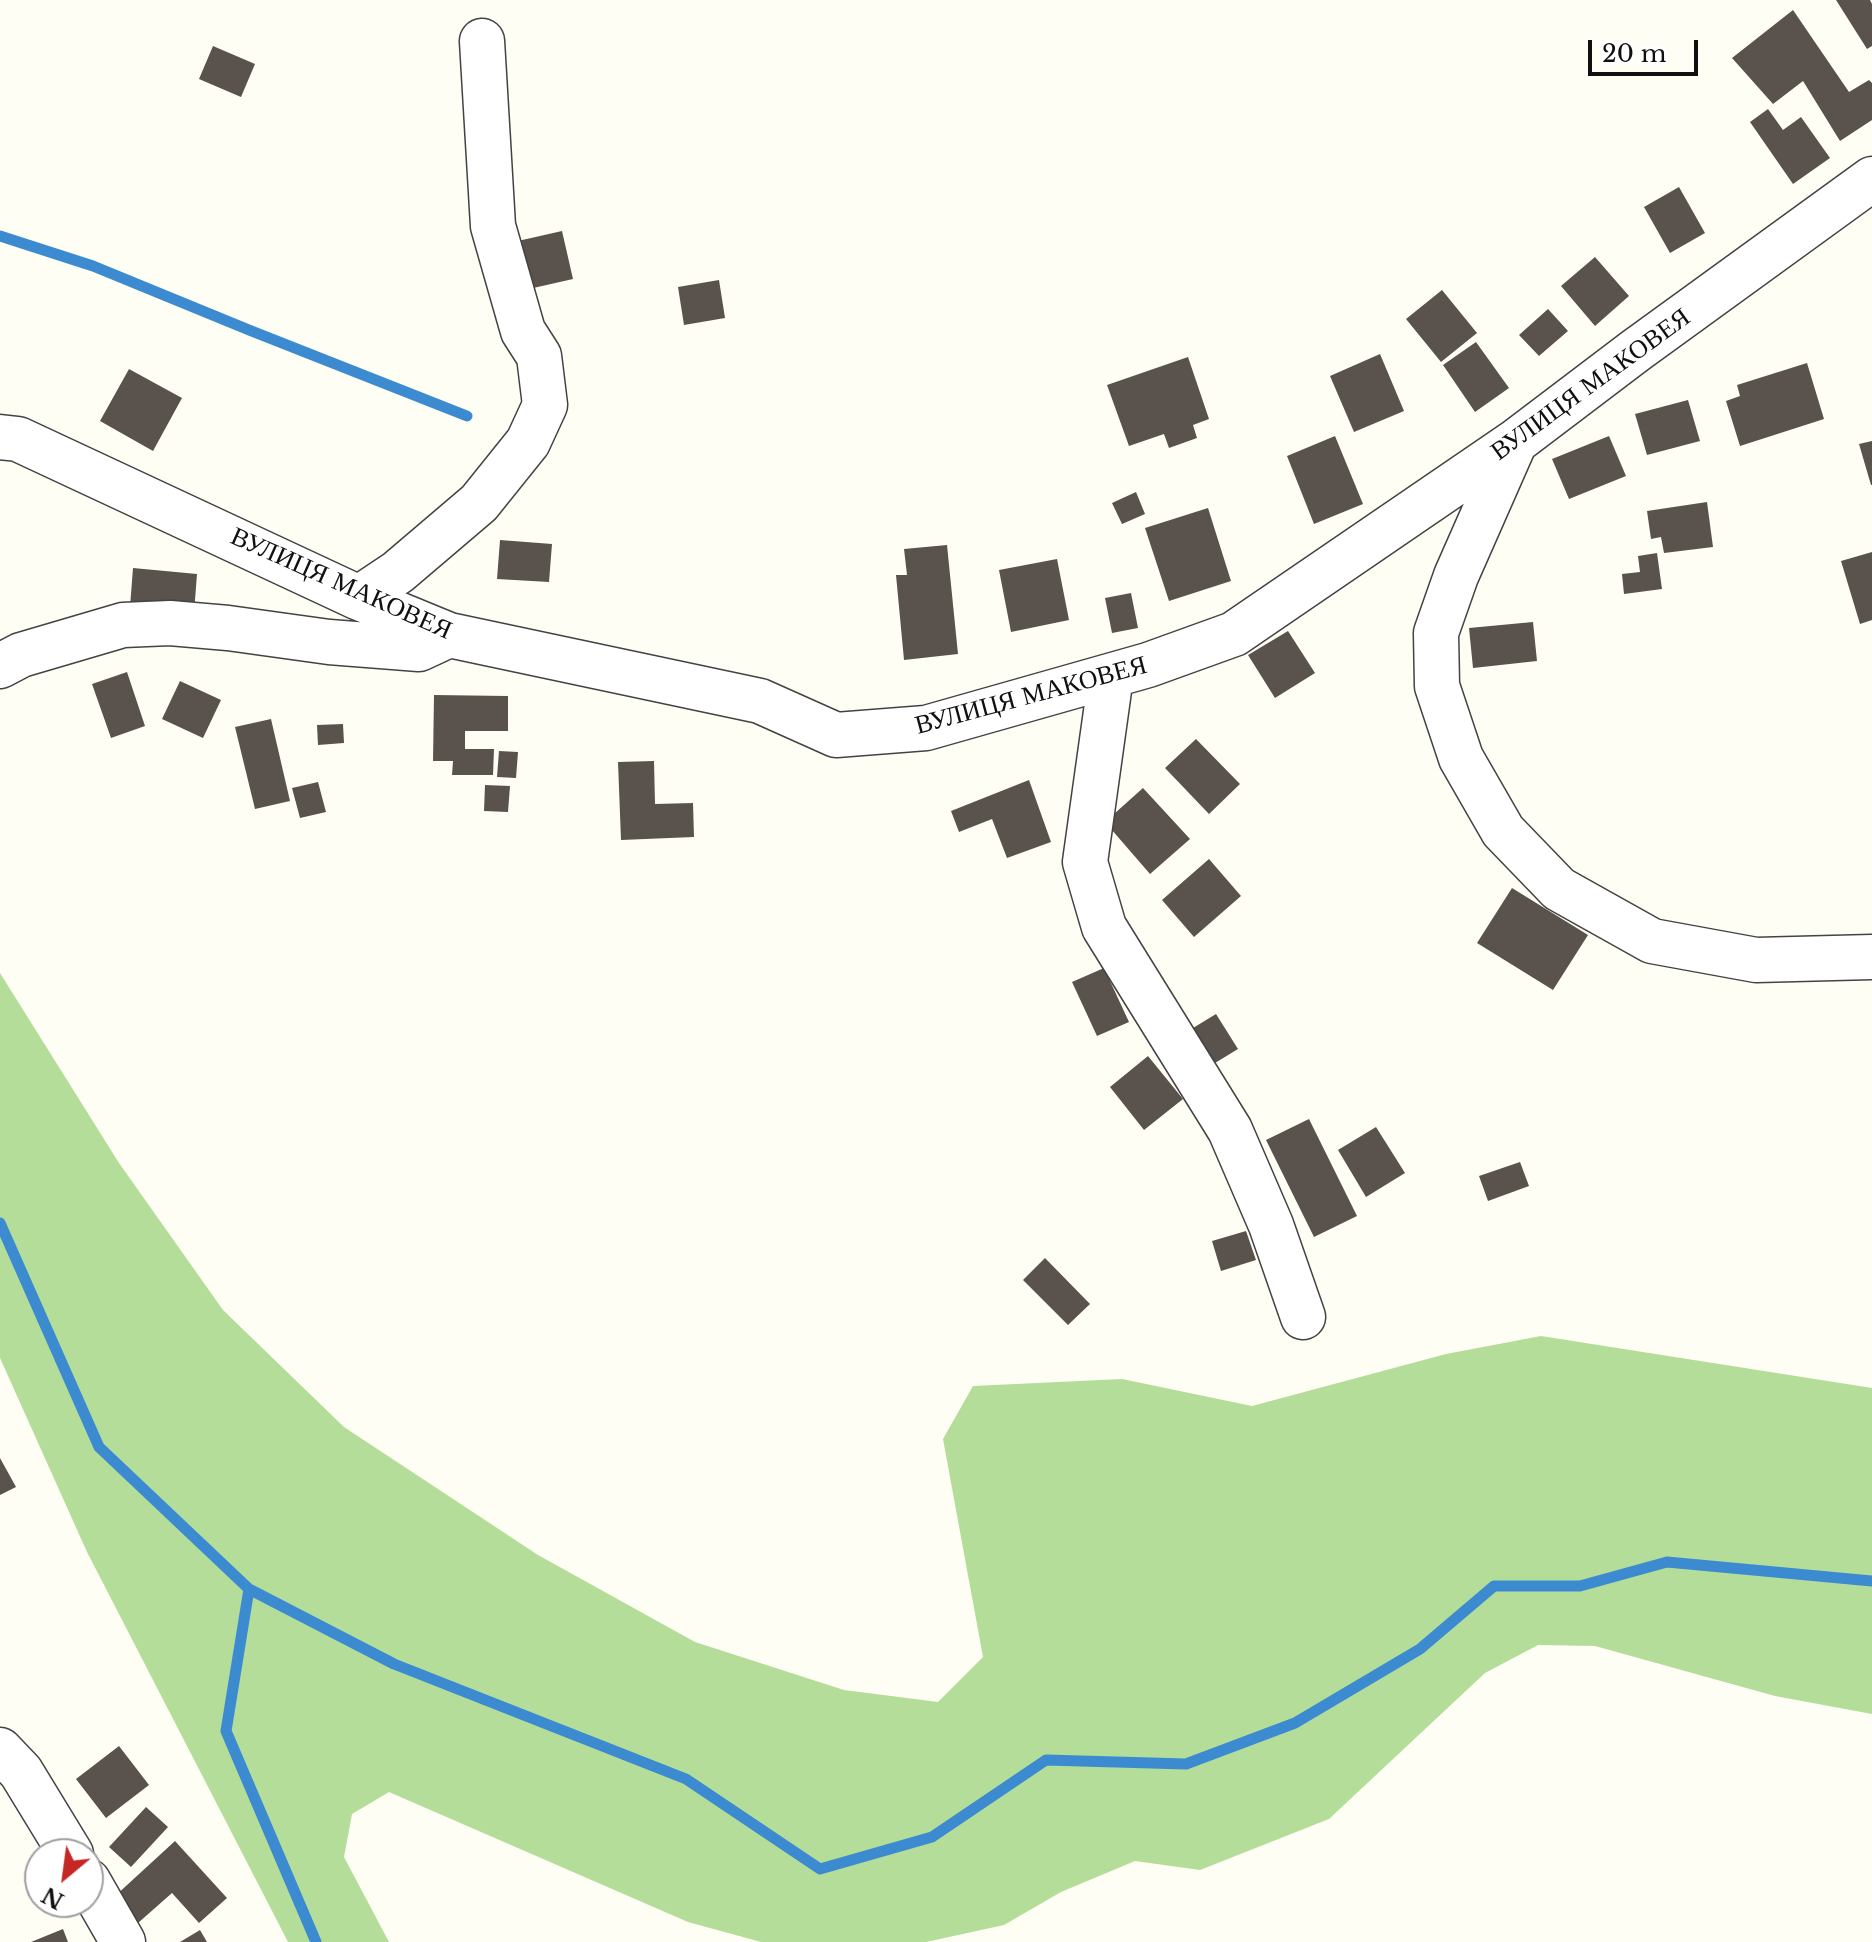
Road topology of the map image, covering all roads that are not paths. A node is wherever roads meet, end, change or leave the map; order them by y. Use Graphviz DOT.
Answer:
graph roads {
  1 [pos="482,41"];
  2 [pos="1872,179"];
  3 [pos="0,437"];
  4 [pos="1515,442"];
  5 [pos="359,598"];
  6 [pos="449,635"];
  7 [pos="0,666"];
  8 [pos="1111,676"];
  9 [pos="1872,957"];
  10 [pos="1303,1317"];
  11 [pos="0,1750"];
  12 [pos="61,1838"];
  13 [pos="104,1909"];
  14 [pos="123,1942"];
  1 -- 5 [label="street"];
  2 -- 4 [label="street, ВУЛИЦЯ МАКОВЕЯ"];
  3 -- 5 [label="street, ВУЛИЦЯ МАКОВЕЯ"];
  4 -- 8 [label="street, ВУЛИЦЯ МАКОВЕЯ"];
  4 -- 9 [label="street"];
  5 -- 6 [label="street, ВУЛИЦЯ МАКОВЕЯ"];
  6 -- 7 [label="street"];
  6 -- 8 [label="street, ВУЛИЦЯ МАКОВЕЯ"];
  8 -- 10 [label="street"];
  11 -- 12 [label="street"];
  13 -- 14 [label="street"];
}
